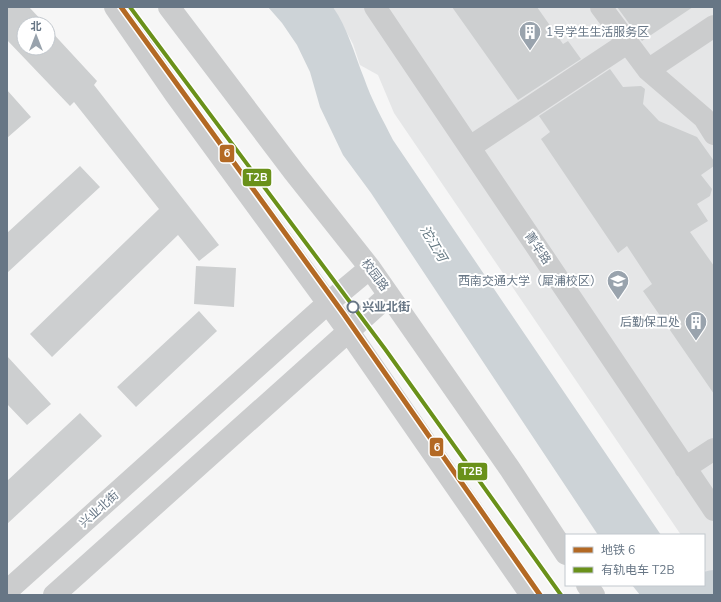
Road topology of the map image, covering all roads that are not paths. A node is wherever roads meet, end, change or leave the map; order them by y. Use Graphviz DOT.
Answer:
graph roads {
  1 [pos="115,7"];
  2 [pos="169,7"];
  3 [pos="375,7"];
  4 [pos="601,7"];
  5 [pos="714,26"];
  6 [pos="627,44"];
  7 [pos="648,70"];
  8 [pos="710,121"];
  9 [pos="470,147"];
  10 [pos="370,268"];
  11 [pos="389,295"];
  12 [pos="328,303"];
  13 [pos="349,332"];
  14 [pos="714,449"];
  15 [pos="686,468"];
  16 [pos="714,510"];
  17 [pos="565,553"];
  18 [pos="588,586"];
  19 [pos="7,591"];
  20 [pos="54,595"];
  21 [pos="530,595"];
  22 [pos="594,595"];
  1 -- 12 [label="street"];
  2 -- 10 [label="street, 校园路"];
  3 -- 9 [label="street, 菁华路"];
  4 -- 6 [label="street"];
  5 -- 7 [label="street"];
  6 -- 7 [label="street"];
  6 -- 9 [label="street"];
  7 -- 8 [label="street"];
  9 -- 15 [label="street, 菁华路"];
  10 -- 11 [label="street, 校园路"];
  10 -- 12 [label="street, 兴业北街"];
  11 -- 13 [label="street"];
  11 -- 17 [label="street, 校园路"];
  12 -- 13 [label="street"];
  12 -- 19 [label="street, 兴业北街"];
  13 -- 20 [label="street"];
  13 -- 21 [label="street"];
  14 -- 15 [label="street"];
  15 -- 16 [label="street, 菁华路"];
  18 -- 22 [label="street"];
}
